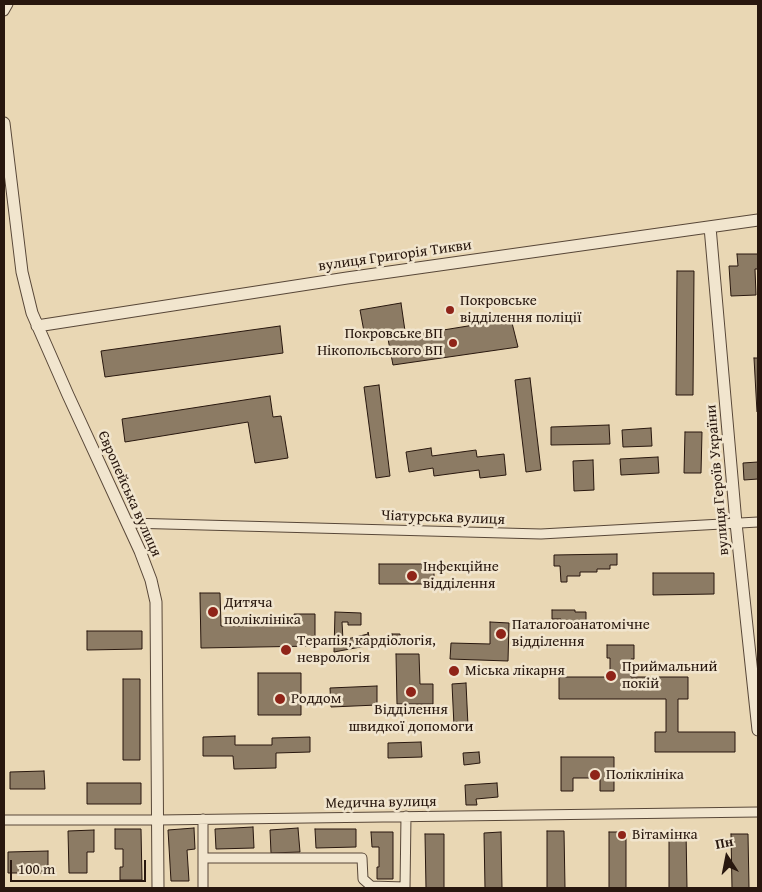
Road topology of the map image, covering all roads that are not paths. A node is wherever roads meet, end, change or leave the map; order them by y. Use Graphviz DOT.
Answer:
graph roads {
  1 [pos="8,4"];
  2 [pos="4,11"];
  3 [pos="4,123"];
  4 [pos="758,220"];
  5 [pos="710,227"];
  6 [pos="37,326"];
  7 [pos="758,522"];
  8 [pos="128,523"];
  9 [pos="736,523"];
  10 [pos="758,730"];
  11 [pos="758,812"];
  12 [pos="406,816"];
  13 [pos="203,819"];
  14 [pos="4,820"];
  15 [pos="158,820"];
  16 [pos="203,858"];
  17 [pos="405,887"];
  18 [pos="158,888"];
  19 [pos="203,888"];
  1 -- 2 [label="street"];
  3 -- 6 [label="street, Європейська вулиця"];
  4 -- 5 [label="street, вулиця Григорія Тикви"];
  5 -- 6 [label="street, вулиця Григорія Тикви"];
  5 -- 9 [label="street, вулиця Героїв України"];
  6 -- 8 [label="street, Європейська вулиця"];
  7 -- 9 [label="street, Чіатурська вулиця"];
  8 -- 9 [label="street, Чіатурська вулиця"];
  8 -- 15 [label="street, Європейська вулиця"];
  9 -- 10 [label="street, вулиця Героїв України"];
  11 -- 12 [label="street, Медична вулиця"];
  12 -- 13 [label="street, Медична вулиця"];
  12 -- 17 [label="street"];
  13 -- 15 [label="street, Медична вулиця"];
  13 -- 16 [label="street"];
  14 -- 15 [label="street, Медична вулиця"];
  15 -- 18 [label="street, Європейська вулиця"];
  16 -- 17 [label="street"];
  16 -- 19 [label="street"];
}
